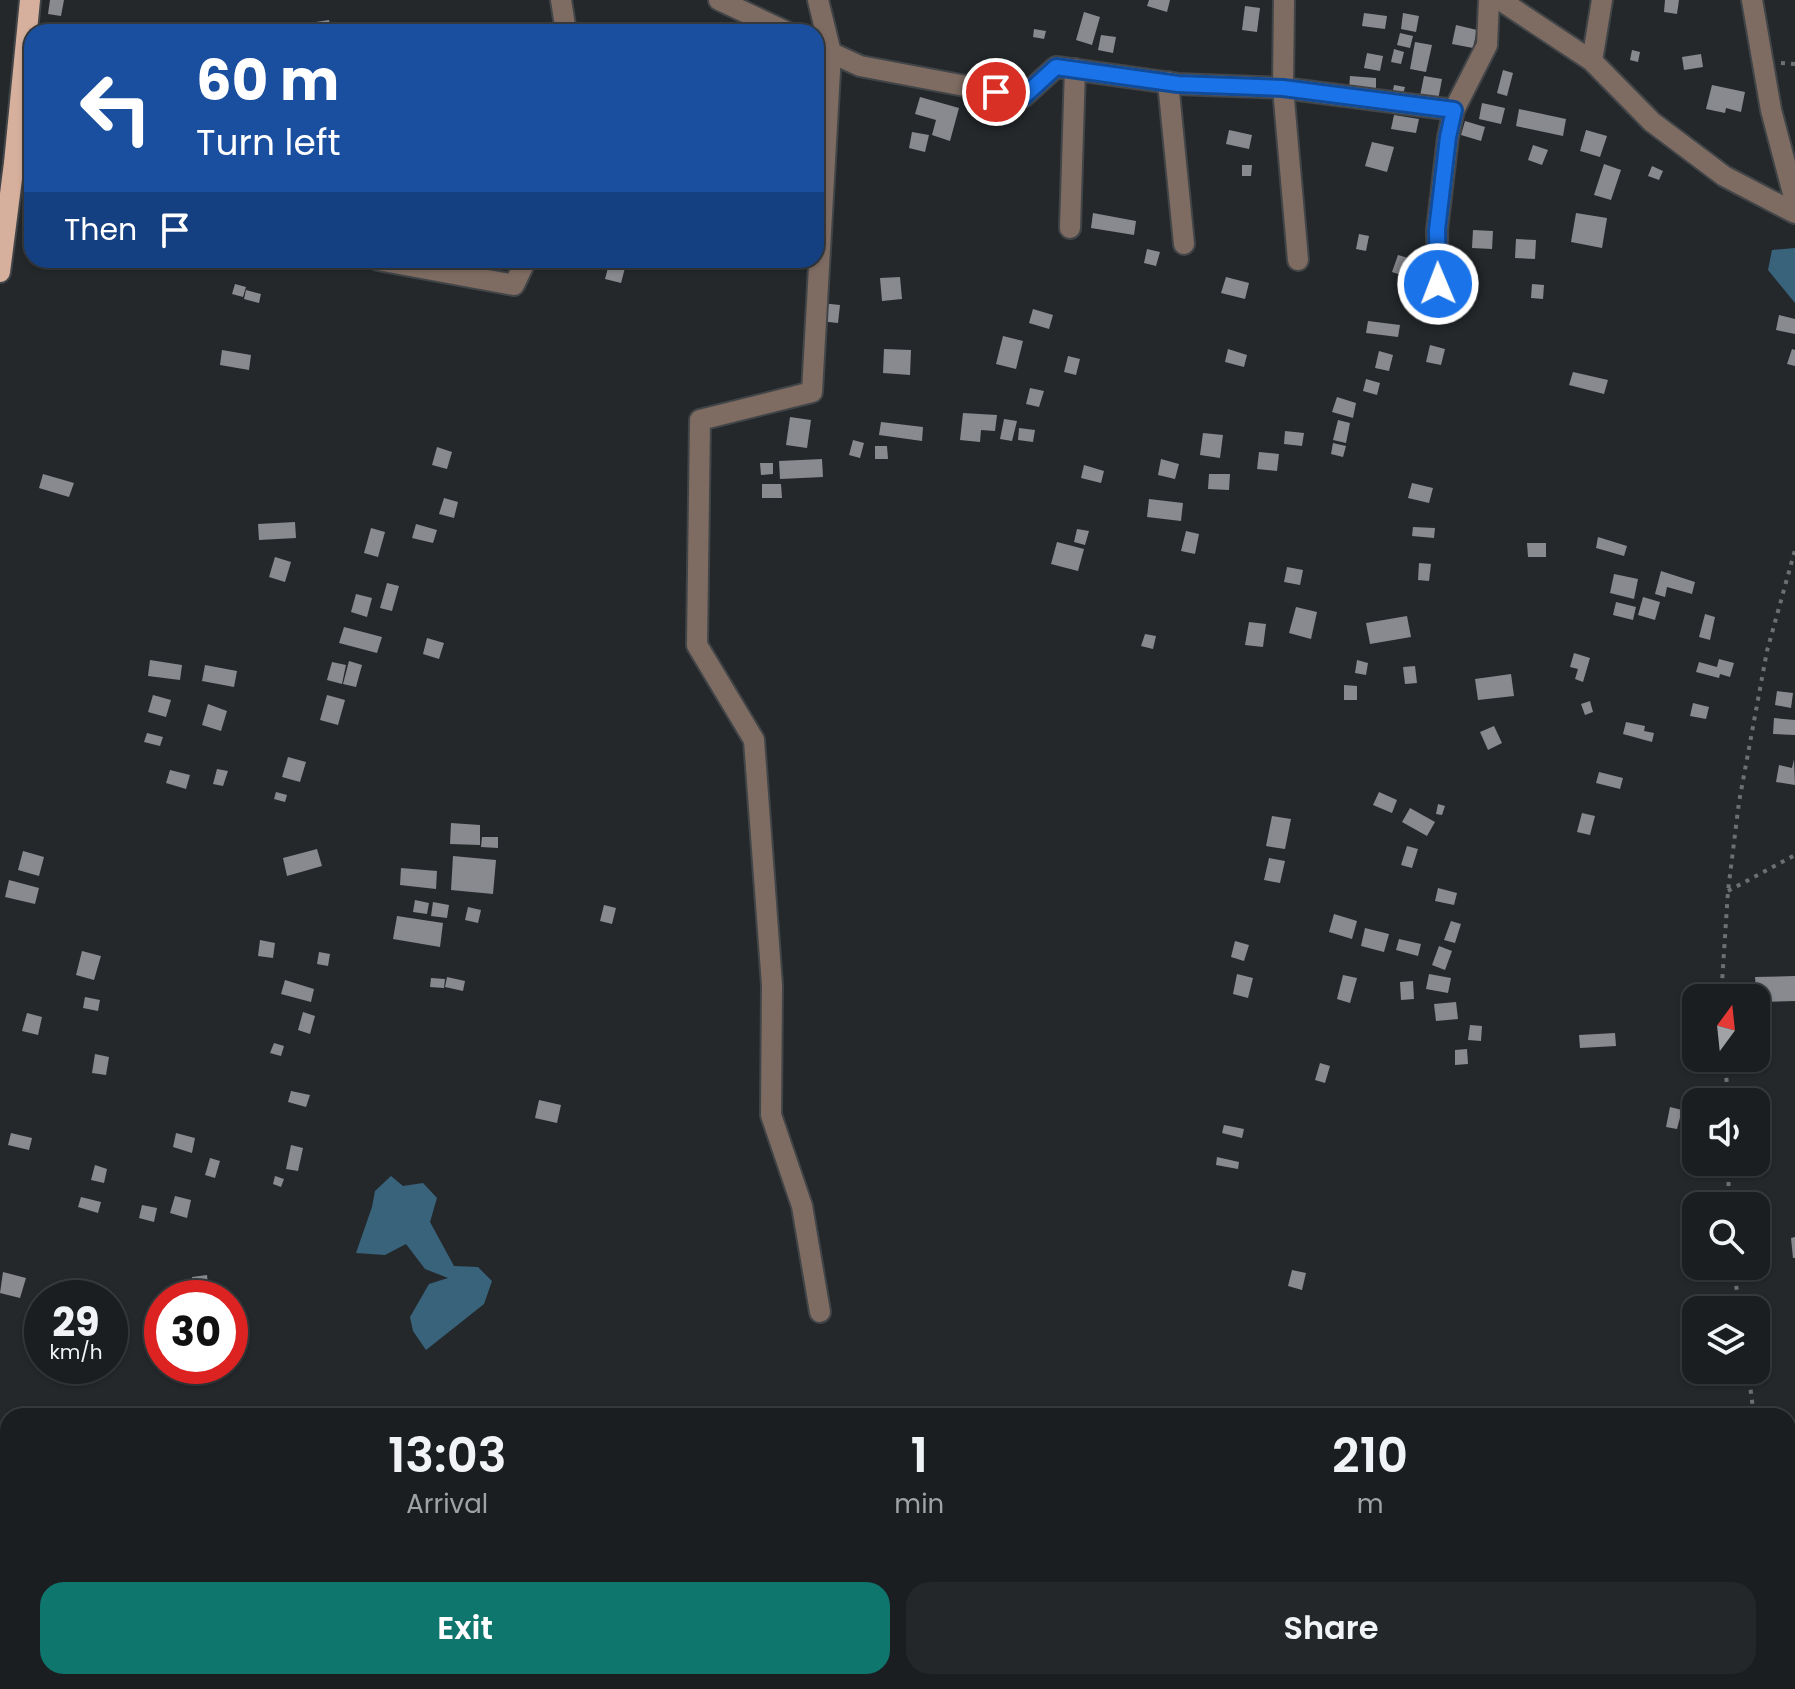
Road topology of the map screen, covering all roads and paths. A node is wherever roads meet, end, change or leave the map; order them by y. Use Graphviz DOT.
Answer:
graph roads {
  1 [pos="30,0"];
  2 [pos="561,0"];
  3 [pos="719,0"];
  4 [pos="818,0"];
  5 [pos="1284,0"];
  6 [pos="1489,0"];
  7 [pos="1500,0"];
  8 [pos="1602,0"];
  9 [pos="1752,0"];
  10 [pos="29,24"];
  11 [pos="565,24"];
  12 [pos="770,24"];
  13 [pos="821,24"];
  14 [pos="824,49"];
  15 [pos="1592,61"];
  16 [pos="1075,69"];
  17 [pos="1168,82"];
  18 [pos="1283,88"];
  19 [pos="1454,110"];
  20 [pos="24,141"];
  21 [pos="23,165"];
  22 [pos="1795,201"];
  23 [pos="1795,213"];
  24 [pos="1070,228"];
  25 [pos="1184,244"];
  26 [pos="1298,260"];
  27 [pos="422,268"];
  28 [pos="522,268"];
  29 [pos="816,268"];
  30 [pos="0,272"];
  31 [pos="1439,311"];
  32 [pos="1795,550"];
  33 [pos="1795,855"];
  34 [pos="1728,891"];
  35 [pos="1722,984"];
  36 [pos="820,1312"];
  37 [pos="1750,1384"];
  38 [pos="1753,1408"];
  1 -- 10 [label="main road"];
  2 -- 11 [label="street"];
  3 -- 12 [label="street"];
  4 -- 13 [label="street"];
  5 -- 18 [label="street"];
  6 -- 19 [label="street"];
  7 -- 15 [label="street"];
  8 -- 15 [label="street"];
  9 -- 22 [label="street"];
  14 -- 16 [label="street"];
  15 -- 23 [label="street"];
  16 -- 17 [label="street"];
  16 -- 24 [label="street"];
  17 -- 18 [label="street"];
  17 -- 25 [label="street"];
  18 -- 19 [label="street"];
  18 -- 26 [label="street"];
  19 -- 31 [label="street"];
  20 -- 21 [label="main road"];
  21 -- 30 [label="main road"];
  27 -- 28 [label="street"];
  29 -- 36 [label="street"];
  32 -- 34 [label="path"];
  33 -- 34 [label="path"];
  34 -- 35 [label="path"];
  37 -- 38 [label="path"];
}
